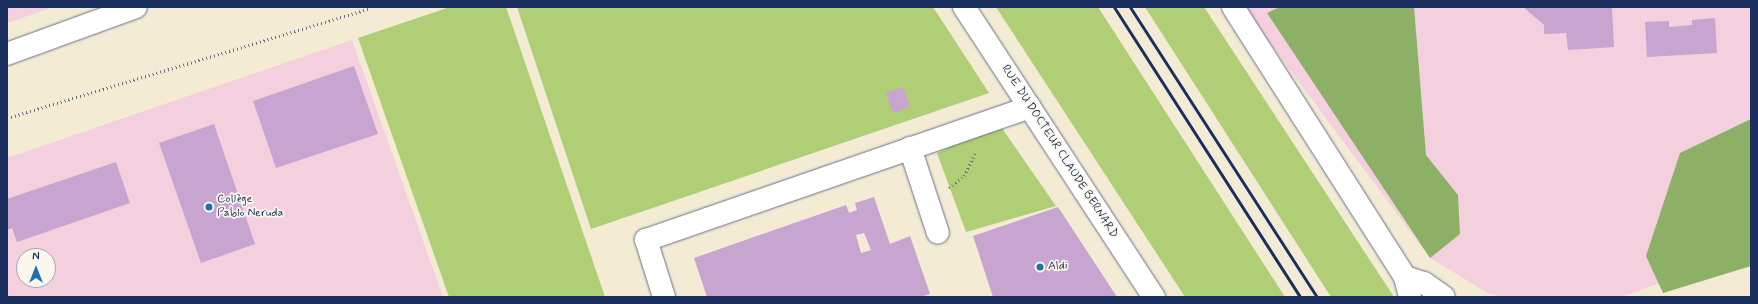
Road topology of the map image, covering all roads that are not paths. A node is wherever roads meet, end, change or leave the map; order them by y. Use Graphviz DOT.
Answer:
graph roads {
  1 [pos="136,7"];
  2 [pos="964,7"];
  3 [pos="1233,7"];
  4 [pos="7,54"];
  5 [pos="1030,107"];
  6 [pos="910,148"];
  7 [pos="938,233"];
  8 [pos="1407,287"];
  9 [pos="664,297"];
  10 [pos="1154,297"];
  11 [pos="1444,297"];
  1 -- 4 [label="street"];
  2 -- 5 [label="street, RUE DU DOCTEUR CLAUDE BERNARD"];
  3 -- 8 [label="street"];
  5 -- 6 [label="street"];
  5 -- 10 [label="street, RUE DU DOCTEUR CLAUDE BERNARD"];
  6 -- 7 [label="street"];
  6 -- 9 [label="street"];
  8 -- 11 [label="street"];
}
